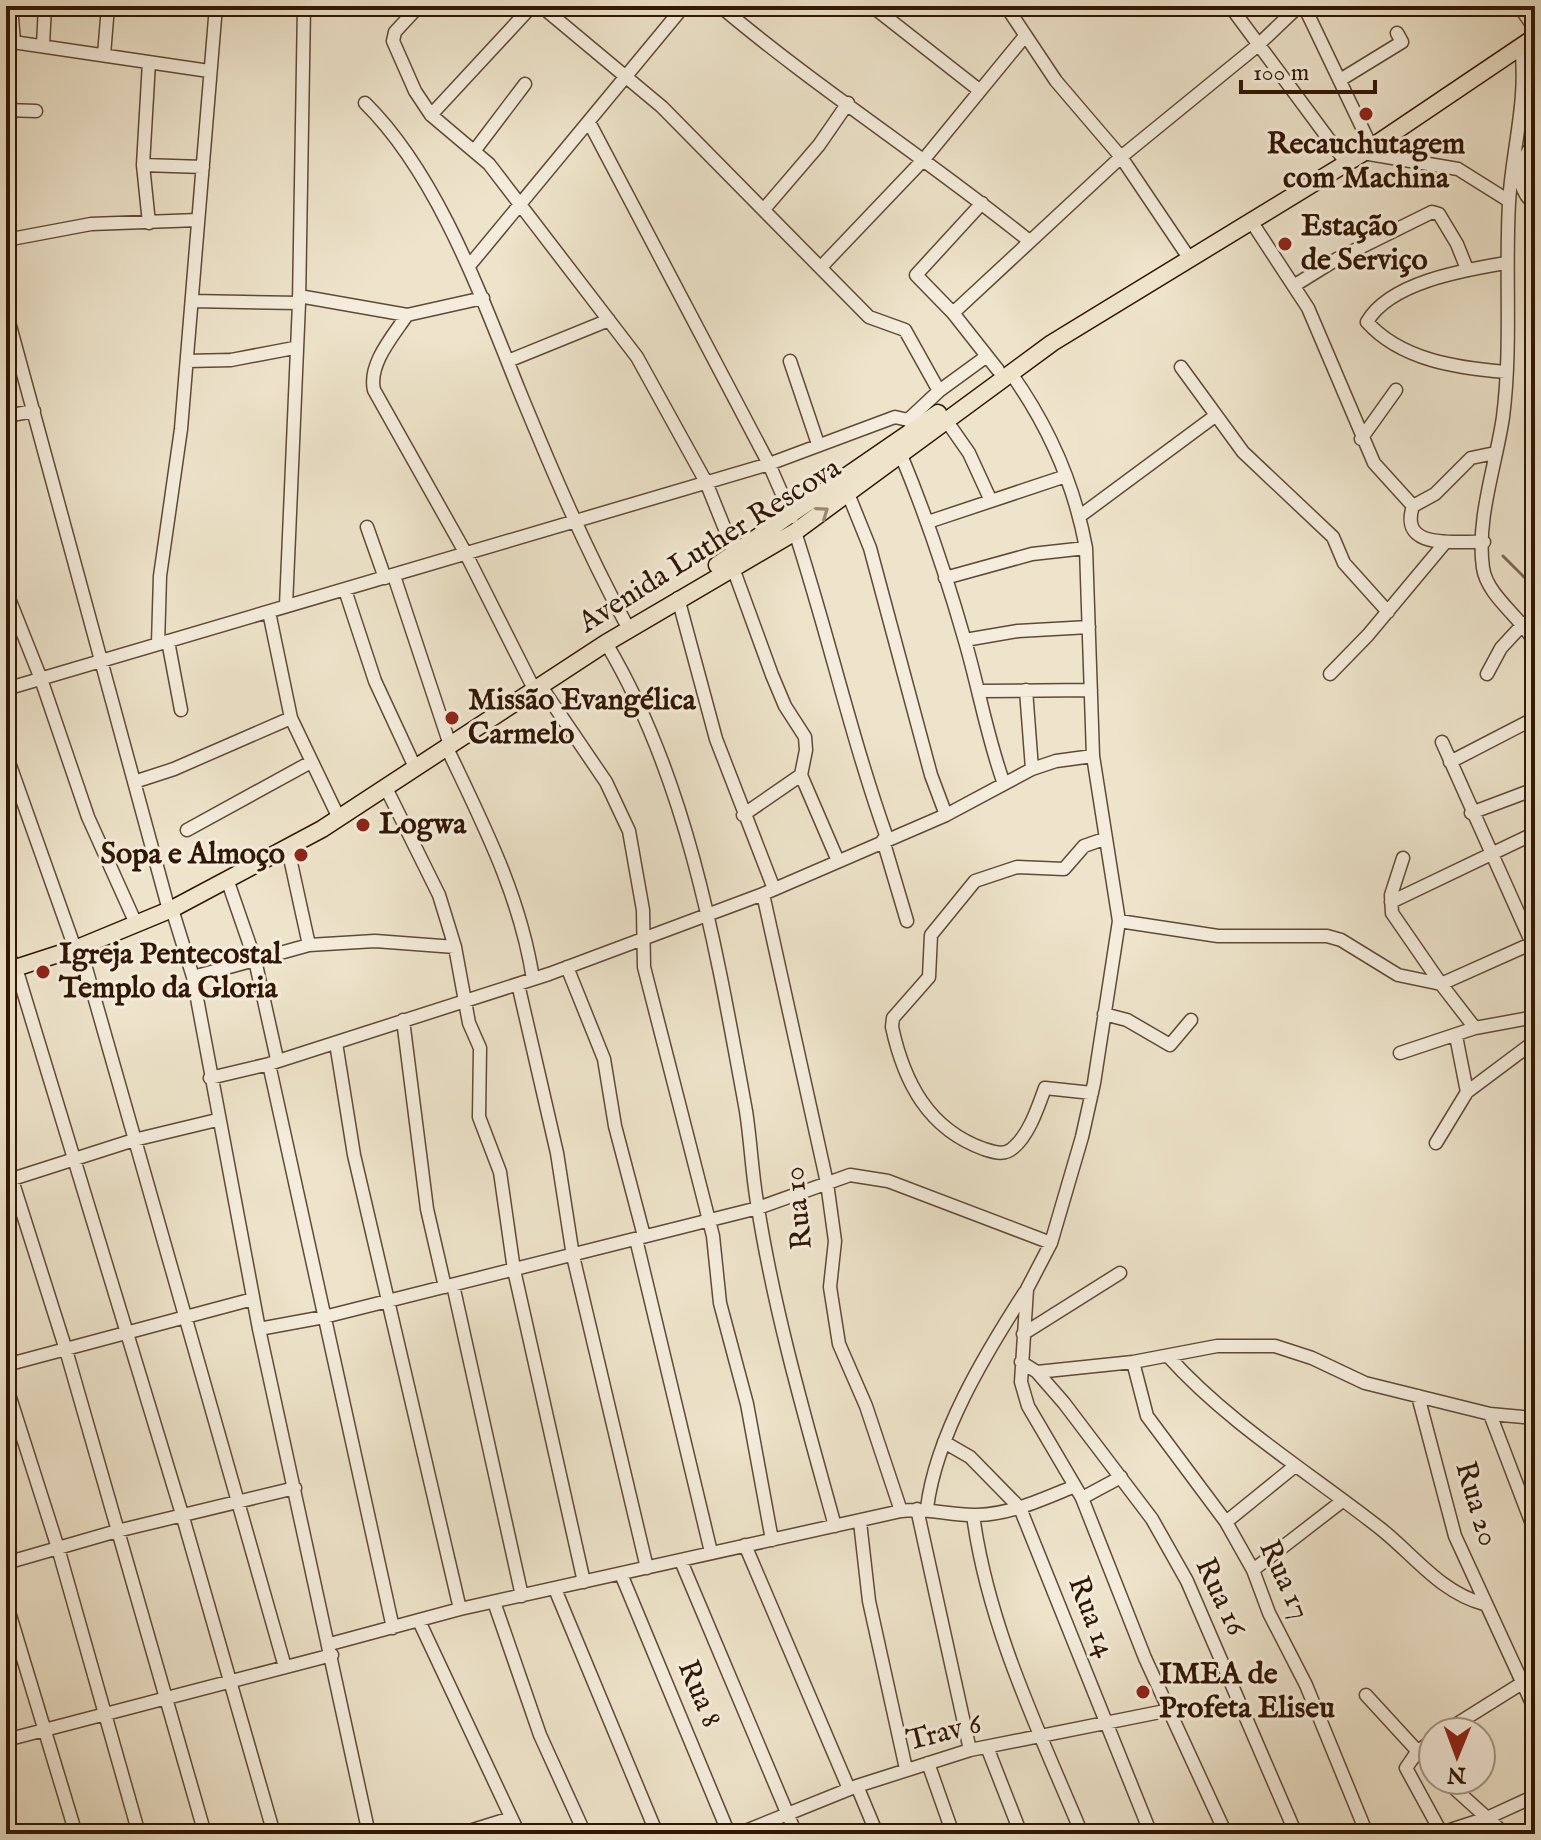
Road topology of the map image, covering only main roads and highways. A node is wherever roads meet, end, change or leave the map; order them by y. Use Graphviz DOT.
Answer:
graph roads {
  1 [pos="1535,29"];
  2 [pos="1528,41"];
  3 [pos="1365,146"];
  4 [pos="1004,371"];
  5 [pos="845,487"];
  6 [pos="734,561"];
  7 [pos="536,684"];
  8 [pos="448,744"];
  9 [pos="169,906"];
  10 [pos="76,943"];
  11 [pos="9,962"];
  1 -- 3 [label="main road, Avenida Luther Rescova"];
  2 -- 3 [label="main road, Avenida Luther Rescova"];
  3 -- 4 [label="main road, Avenida Luther Rescova"];
  3 -- 4 [label="main road, Avenida Luther Rescova"];
  4 -- 5 [label="main road, Avenida Luther Rescova"];
  4 -- 5 [label="main road, Avenida Luther Rescova"];
  5 -- 6 [label="main road, Avenida Luther Rescova"];
  6 -- 7 [label="main road, Avenida Luther Rescova"];
  6 -- 7 [label="main road, Avenida Luther Rescova"];
  7 -- 8 [label="main road, Avenida Luther Rescova"];
  8 -- 9 [label="main road, Avenida Luther Rescova"];
  8 -- 9 [label="main road, Avenida Luther Rescova"];
  9 -- 10 [label="main road, Avenida Luther Rescova"];
  9 -- 10 [label="main road, Avenida Luther Rescova"];
  10 -- 11 [label="main road, Avenida Luther Rescova"];
}
